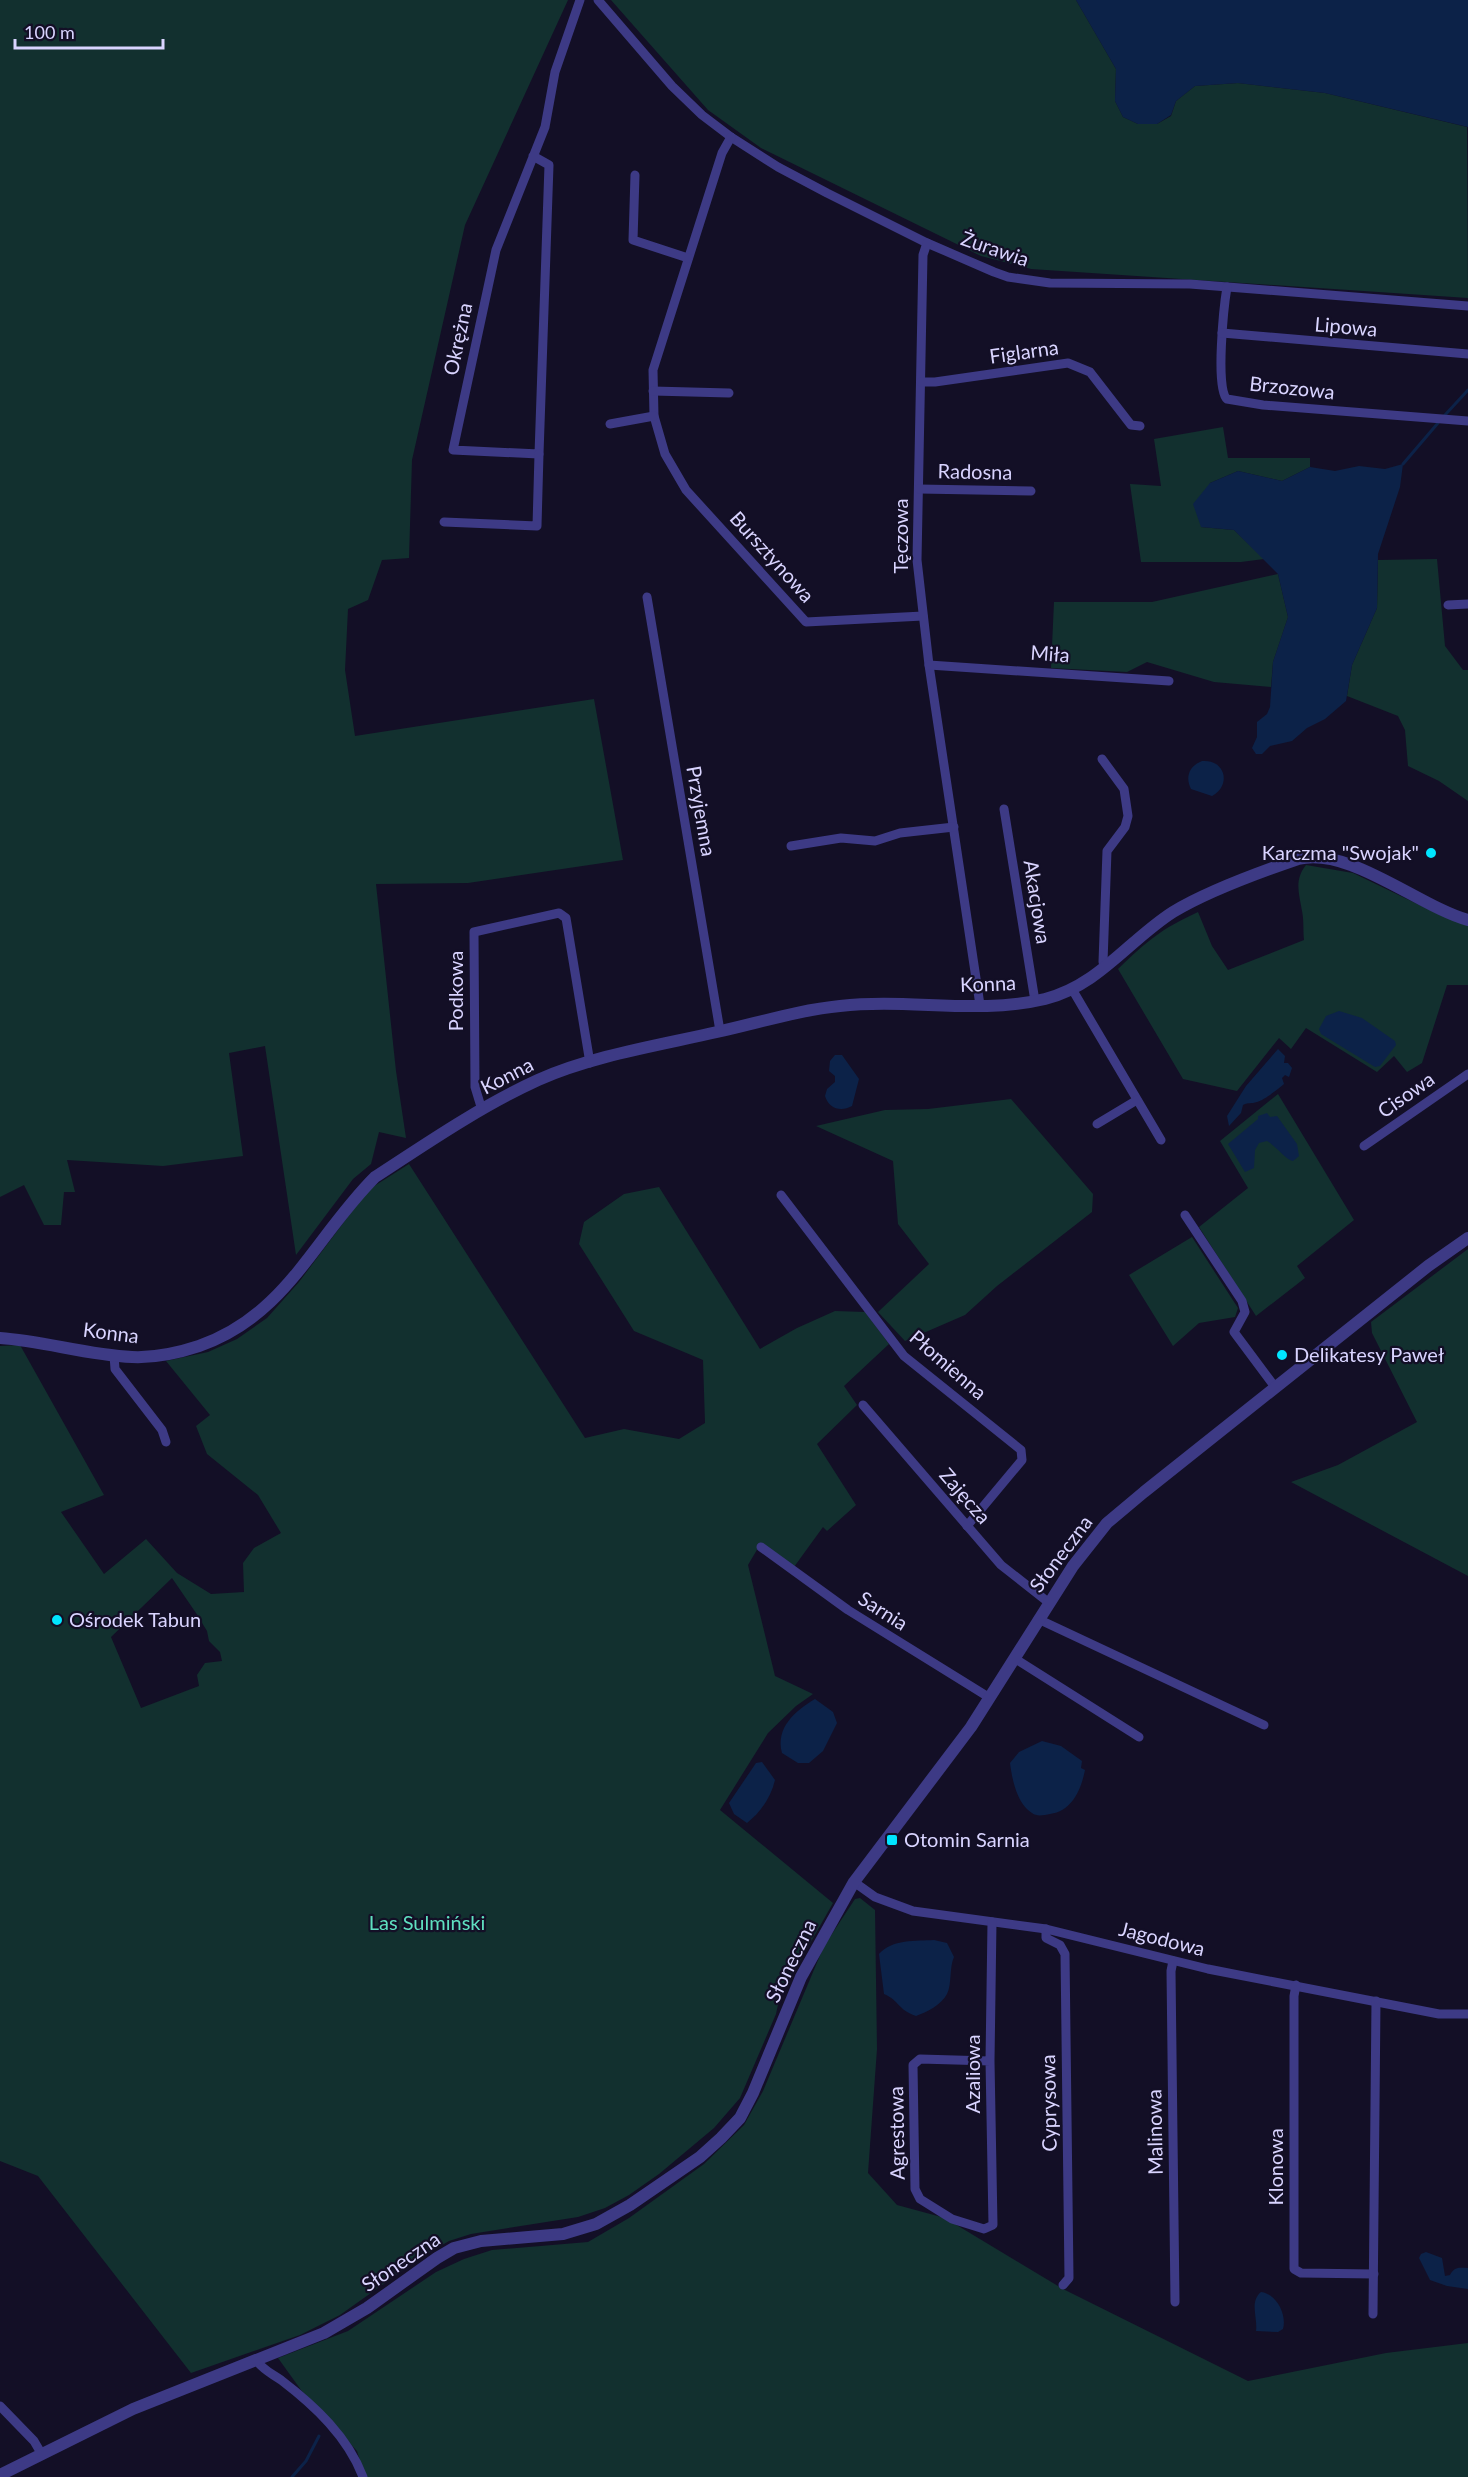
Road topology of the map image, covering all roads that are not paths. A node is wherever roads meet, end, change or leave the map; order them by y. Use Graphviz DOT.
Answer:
graph roads {
  1 [pos="580,0"];
  2 [pos="598,0"];
  3 [pos="731,137"];
  4 [pos="533,156"];
  5 [pos="635,175"];
  6 [pos="927,243"];
  7 [pos="688,258"];
  8 [pos="1227,287"];
  9 [pos="1468,306"];
  10 [pos="1222,333"];
  11 [pos="1468,354"];
  12 [pos="921,382"];
  13 [pos="653,391"];
  14 [pos="729,393"];
  15 [pos="654,416"];
  16 [pos="1468,421"];
  17 [pos="610,424"];
  18 [pos="1140,426"];
  19 [pos="539,454"];
  20 [pos="919,489"];
  21 [pos="1031,491"];
  22 [pos="444,522"];
  23 [pos="647,597"];
  24 [pos="1468,604"];
  25 [pos="1448,605"];
  26 [pos="923,616"];
  27 [pos="929,665"];
  28 [pos="1169,681"];
  29 [pos="1102,759"];
  30 [pos="1004,809"];
  31 [pos="954,827"];
  32 [pos="790,846"];
  33 [pos="1468,920"];
  34 [pos="1108,966"];
  35 [pos="1071,989"];
  36 [pos="1035,1000"];
  37 [pos="980,1005"];
  38 [pos="720,1031"];
  39 [pos="590,1063"];
  40 [pos="1468,1074"];
  41 [pos="1137,1100"];
  42 [pos="482,1110"];
  43 [pos="1097,1124"];
  44 [pos="1161,1140"];
  45 [pos="1364,1146"];
  46 [pos="781,1195"];
  47 [pos="1185,1215"];
  48 [pos="1468,1238"];
  49 [pos="0,1338"];
  50 [pos="114,1355"];
  51 [pos="1275,1387"];
  52 [pos="863,1406"];
  53 [pos="166,1442"];
  54 [pos="967,1526"];
  55 [pos="761,1547"];
  56 [pos="1048,1602"];
  57 [pos="1038,1619"];
  58 [pos="1014,1658"];
  59 [pos="990,1698"];
  60 [pos="1264,1725"];
  61 [pos="1140,1737"];
  62 [pos="854,1882"];
  63 [pos="992,1922"];
  64 [pos="1046,1929"];
  65 [pos="1173,1961"];
  66 [pos="1296,1985"];
  67 [pos="1377,2001"];
  68 [pos="1468,2014"];
  69 [pos="990,2061"];
  70 [pos="993,2225"];
  71 [pos="1374,2274"];
  72 [pos="1063,2285"];
  73 [pos="1175,2302"];
  74 [pos="1373,2314"];
  75 [pos="256,2360"];
  76 [pos="0,2406"];
  77 [pos="41,2453"];
  78 [pos="0,2475"];
  79 [pos="363,2477"];
  1 -- 4 [label="street, Okrężna"];
  2 -- 3 [label="street, Żurawia"];
  3 -- 6 [label="street, Żurawia"];
  3 -- 7 [label="street, Bursztynowa"];
  4 -- 19 [label="street"];
  4 -- 19 [label="street, Okrężna"];
  5 -- 7 [label="street"];
  6 -- 8 [label="street, Żurawia"];
  6 -- 12 [label="street, Tęczowa"];
  7 -- 13 [label="street, Bursztynowa"];
  8 -- 9 [label="street, Żurawia"];
  8 -- 10 [label="street, Brzozowa"];
  10 -- 11 [label="street, Lipowa"];
  10 -- 16 [label="street, Brzozowa"];
  12 -- 18 [label="street, Figlarna"];
  12 -- 20 [label="street, Tęczowa"];
  13 -- 14 [label="street"];
  13 -- 15 [label="street, Bursztynowa"];
  15 -- 17 [label="street"];
  15 -- 26 [label="street, Bursztynowa"];
  19 -- 22 [label="street"];
  20 -- 21 [label="street, Radosna"];
  20 -- 26 [label="street, Tęczowa"];
  23 -- 38 [label="street, Przyjemna"];
  24 -- 25 [label="street"];
  26 -- 27 [label="street, Tęczowa"];
  27 -- 28 [label="street, Miła"];
  27 -- 31 [label="street, Tęczowa"];
  29 -- 34 [label="street"];
  30 -- 36 [label="street, Akacjowa"];
  31 -- 32 [label="street"];
  31 -- 37 [label="street, Tęczowa"];
  33 -- 34 [label="street, Konna"];
  34 -- 35 [label="street, Konna"];
  35 -- 36 [label="street, Konna"];
  35 -- 41 [label="street"];
  36 -- 37 [label="street, Konna"];
  37 -- 38 [label="street, Konna"];
  38 -- 39 [label="street, Konna"];
  39 -- 42 [label="street, Konna"];
  39 -- 42 [label="street, Podkowa"];
  40 -- 45 [label="street, Cisowa"];
  41 -- 43 [label="street"];
  41 -- 44 [label="street"];
  42 -- 50 [label="street, Konna"];
  46 -- 54 [label="street, Płomienna"];
  47 -- 51 [label="street"];
  48 -- 51 [label="street, Słoneczna"];
  49 -- 50 [label="street, Konna"];
  50 -- 53 [label="street"];
  51 -- 56 [label="street, Słoneczna"];
  52 -- 54 [label="street, Zajęcza"];
  54 -- 56 [label="street, Zajęcza"];
  55 -- 59 [label="street, Sarnia"];
  56 -- 57 [label="street, Słoneczna"];
  57 -- 58 [label="street, Słoneczna"];
  57 -- 60 [label="street"];
  58 -- 59 [label="street, Słoneczna"];
  58 -- 61 [label="street"];
  59 -- 62 [label="street, Słoneczna"];
  62 -- 63 [label="street, Jagodowa"];
  62 -- 75 [label="street, Słoneczna"];
  63 -- 64 [label="street, Jagodowa"];
  63 -- 69 [label="street, Azaliowa"];
  64 -- 65 [label="street, Jagodowa"];
  64 -- 72 [label="street, Cyprysowa"];
  65 -- 66 [label="street, Jagodowa"];
  65 -- 73 [label="street, Malinowa"];
  66 -- 67 [label="street, Jagodowa"];
  66 -- 71 [label="street, Klonowa"];
  67 -- 68 [label="street, Jagodowa"];
  67 -- 71 [label="street"];
  69 -- 70 [label="street, Azaliowa"];
  69 -- 70 [label="street, Agrestowa"];
  71 -- 74 [label="street"];
  75 -- 77 [label="street, Słoneczna"];
  75 -- 79 [label="street"];
  76 -- 77 [label="street"];
  77 -- 78 [label="street, Słoneczna"];
}
